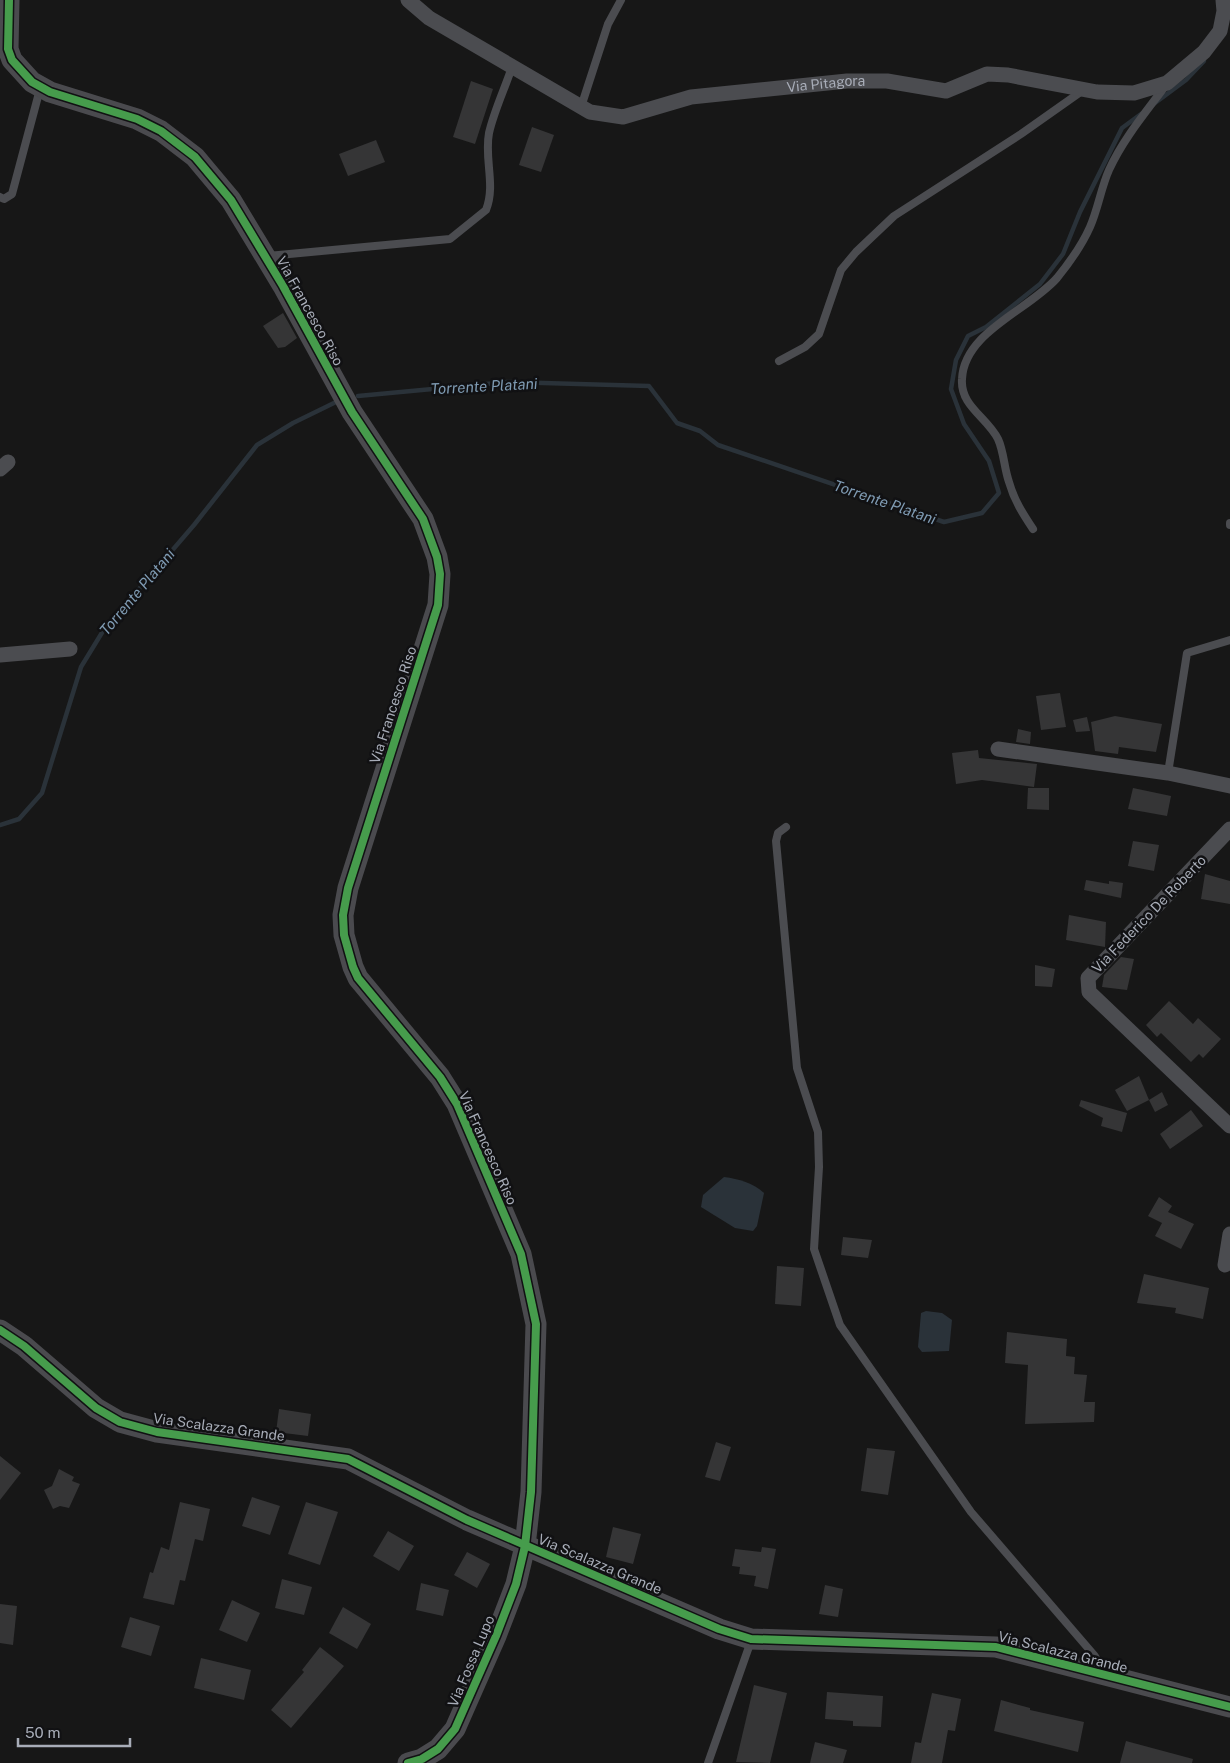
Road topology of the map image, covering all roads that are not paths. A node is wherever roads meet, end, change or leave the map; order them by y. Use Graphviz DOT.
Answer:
graph roads {
  1 [pos="9,0"];
  2 [pos="408,0"];
  3 [pos="621,0"];
  4 [pos="1223,0"];
  5 [pos="512,67"];
  6 [pos="1167,83"];
  7 [pos="41,87"];
  8 [pos="1084,89"];
  9 [pos="581,107"];
  10 [pos="0,197"];
  11 [pos="266,256"];
  12 [pos="779,361"];
  13 [pos="1033,529"];
  14 [pos="1230,640"];
  15 [pos="70,650"];
  16 [pos="0,656"];
  17 [pos="998,749"];
  18 [pos="1168,773"];
  19 [pos="1230,786"];
  20 [pos="786,827"];
  21 [pos="1230,829"];
  22 [pos="1230,1126"];
  23 [pos="1230,1234"];
  24 [pos="1225,1265"];
  25 [pos="0,1330"];
  26 [pos="525,1546"];
  27 [pos="751,1639"];
  28 [pos="1106,1675"];
  29 [pos="1230,1707"];
  30 [pos="408,1763"];
  31 [pos="708,1763"];
  1 -- 7 [label="street, Via Francesco Riso"];
  2 -- 5 [label="street, Via Pitagora"];
  3 -- 9 [label="lane"];
  4 -- 6 [label="street, Via Pitagora"];
  5 -- 9 [label="street, Via Pitagora"];
  5 -- 11 [label="lane"];
  6 -- 8 [label="street, Via Pitagora"];
  6 -- 13 [label="lane"];
  7 -- 10 [label="lane"];
  7 -- 11 [label="street, Via Francesco Riso"];
  8 -- 9 [label="street, Via Pitagora"];
  8 -- 12 [label="lane"];
  11 -- 26 [label="street, Via Francesco Riso"];
  14 -- 18 [label="lane"];
  15 -- 16 [label="street"];
  17 -- 18 [label="street"];
  18 -- 19 [label="street"];
  20 -- 28 [label="lane"];
  21 -- 22 [label="street, Via Federico De Roberto"];
  23 -- 24 [label="street"];
  25 -- 26 [label="street, Via Scalazza Grande"];
  26 -- 27 [label="street, Via Scalazza Grande"];
  26 -- 30 [label="street, Via Fossa Lupo"];
  27 -- 28 [label="street, Via Scalazza Grande"];
  27 -- 31 [label="lane"];
  28 -- 29 [label="street, Via Scalazza Grande"];
}
